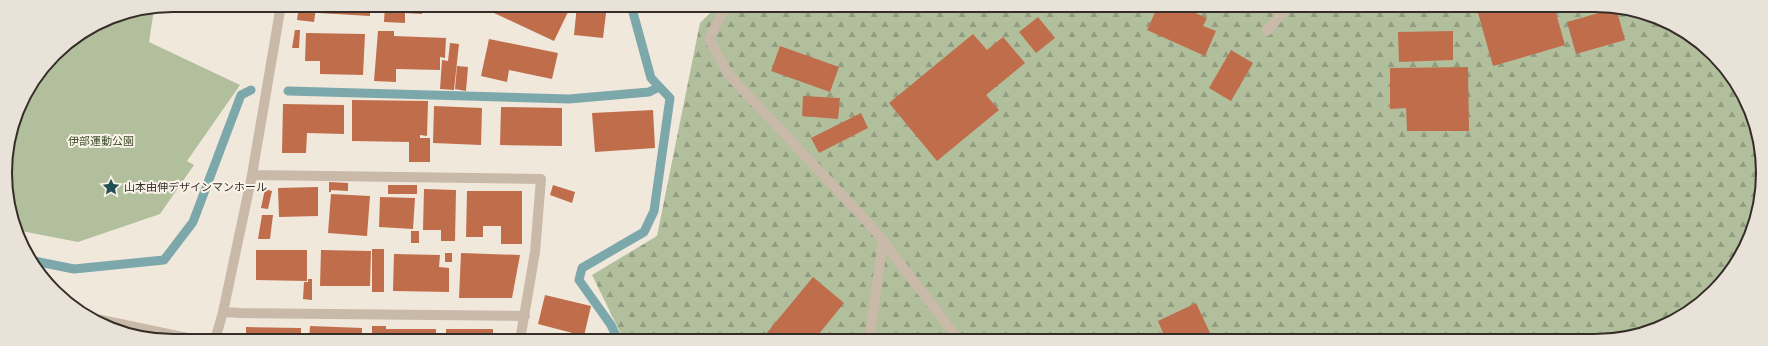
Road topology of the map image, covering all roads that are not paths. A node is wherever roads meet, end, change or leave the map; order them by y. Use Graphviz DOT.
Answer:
graph roads {
  1 [pos="280,12"];
  2 [pos="723,12"];
  3 [pos="1283,12"];
  4 [pos="1267,31"];
  5 [pos="252,175"];
  6 [pos="883,241"];
  7 [pos="223,312"];
  8 [pos="525,316"];
  9 [pos="111,322"];
  10 [pos="168,334"];
  11 [pos="217,334"];
  12 [pos="521,334"];
  13 [pos="870,334"];
  14 [pos="953,334"];
  1 -- 5 [label="street"];
  2 -- 6 [label="street"];
  3 -- 4 [label="street"];
  5 -- 7 [label="street"];
  5 -- 8 [label="street"];
  6 -- 13 [label="street"];
  6 -- 14 [label="street"];
  7 -- 8 [label="street"];
  7 -- 11 [label="street"];
  8 -- 12 [label="street"];
  9 -- 10 [label="street"];
}
